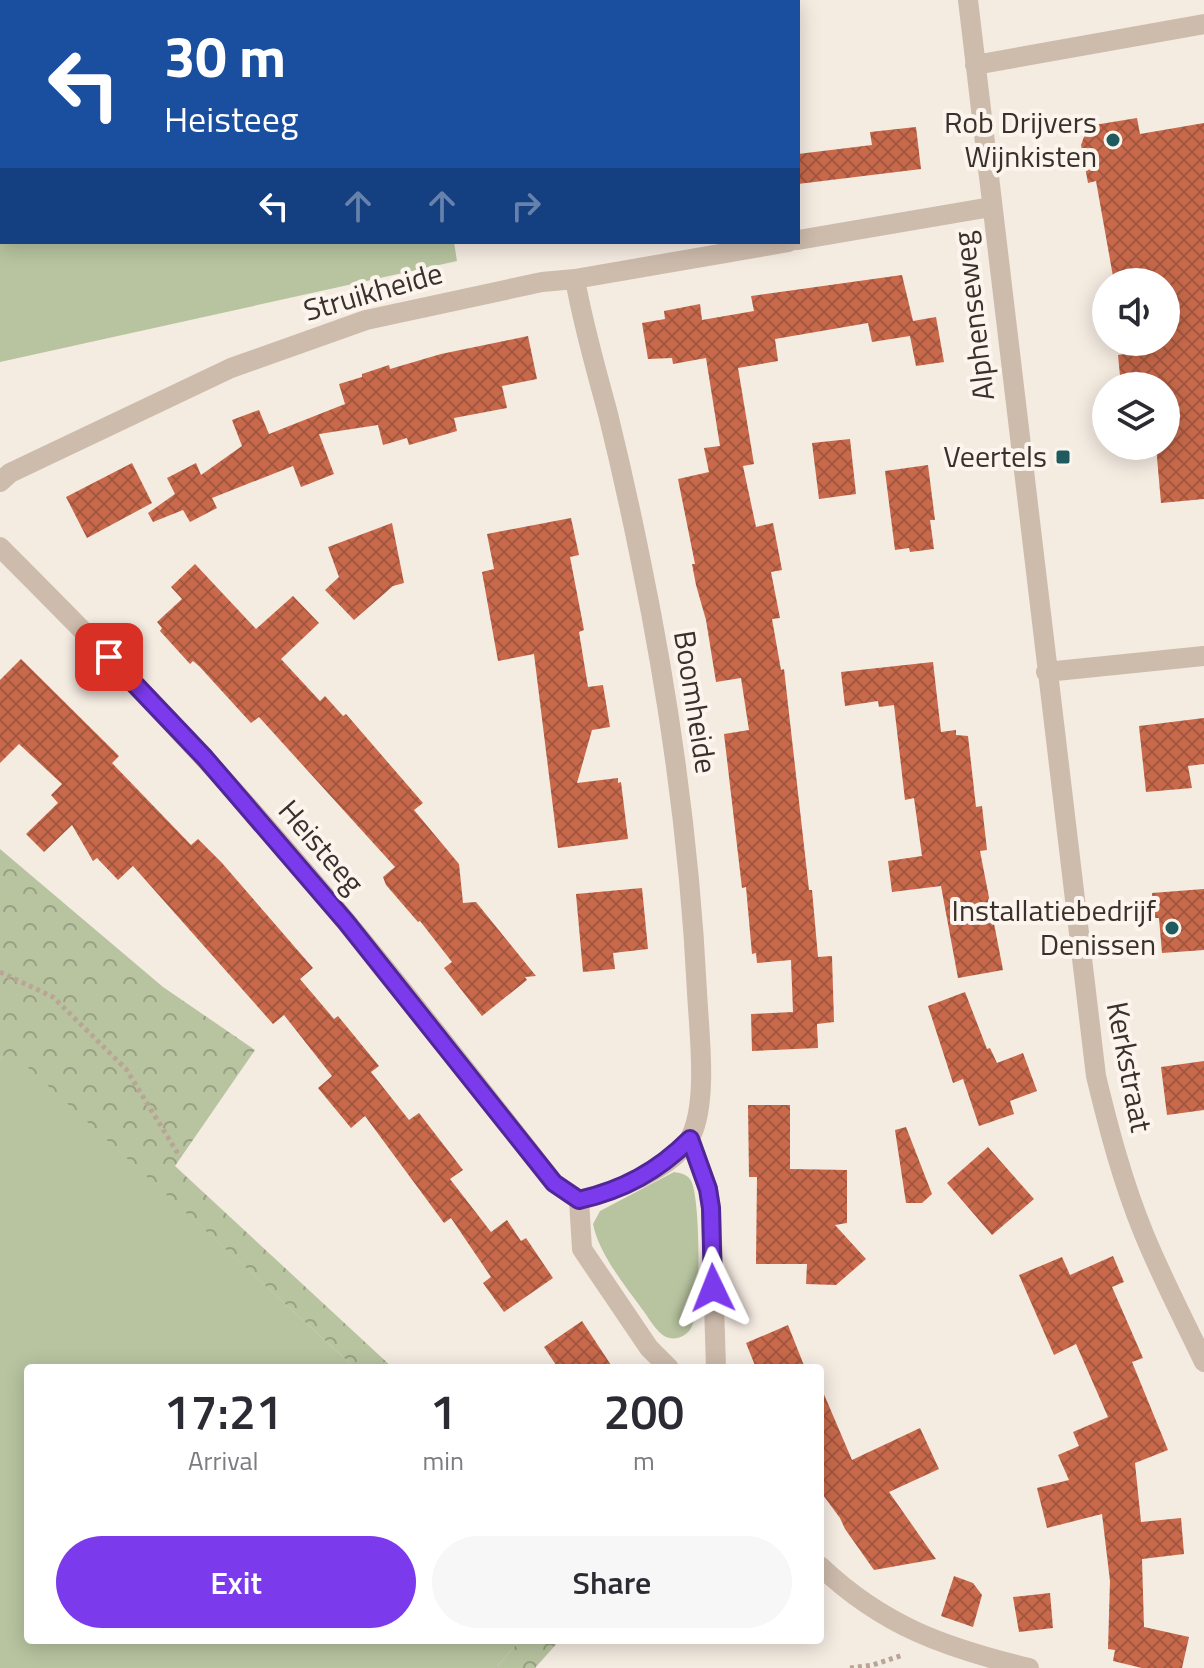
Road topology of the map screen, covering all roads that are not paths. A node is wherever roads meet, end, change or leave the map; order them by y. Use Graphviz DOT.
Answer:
graph roads {
  1 [pos="968,0"];
  2 [pos="1204,24"];
  3 [pos="975,65"];
  4 [pos="991,207"];
  5 [pos="800,240"];
  6 [pos="777,244"];
  7 [pos="575,279"];
  8 [pos="0,482"];
  9 [pos="0,547"];
  10 [pos="1204,656"];
  11 [pos="1046,672"];
  12 [pos="690,1139"];
  13 [pos="579,1200"];
  14 [pos="1204,1362"];
  15 [pos="665,1364"];
  16 [pos="716,1364"];
  17 [pos="824,1569"];
  18 [pos="1029,1668"];
  1 -- 3 [label="street, Alphenseweg"];
  2 -- 3 [label="street"];
  3 -- 4 [label="street, Alphenseweg"];
  4 -- 5 [label="street"];
  4 -- 11 [label="street, Alphenseweg"];
  6 -- 7 [label="street, Struikheide"];
  7 -- 8 [label="street, Struikheide"];
  7 -- 12 [label="street, Boomheide"];
  9 -- 13 [label="street, Heisteeg"];
  10 -- 11 [label="street"];
  11 -- 14 [label="street, Kerkstraat"];
  12 -- 13 [label="street"];
  12 -- 16 [label="street"];
  13 -- 15 [label="street"];
  17 -- 18 [label="street"];
}
